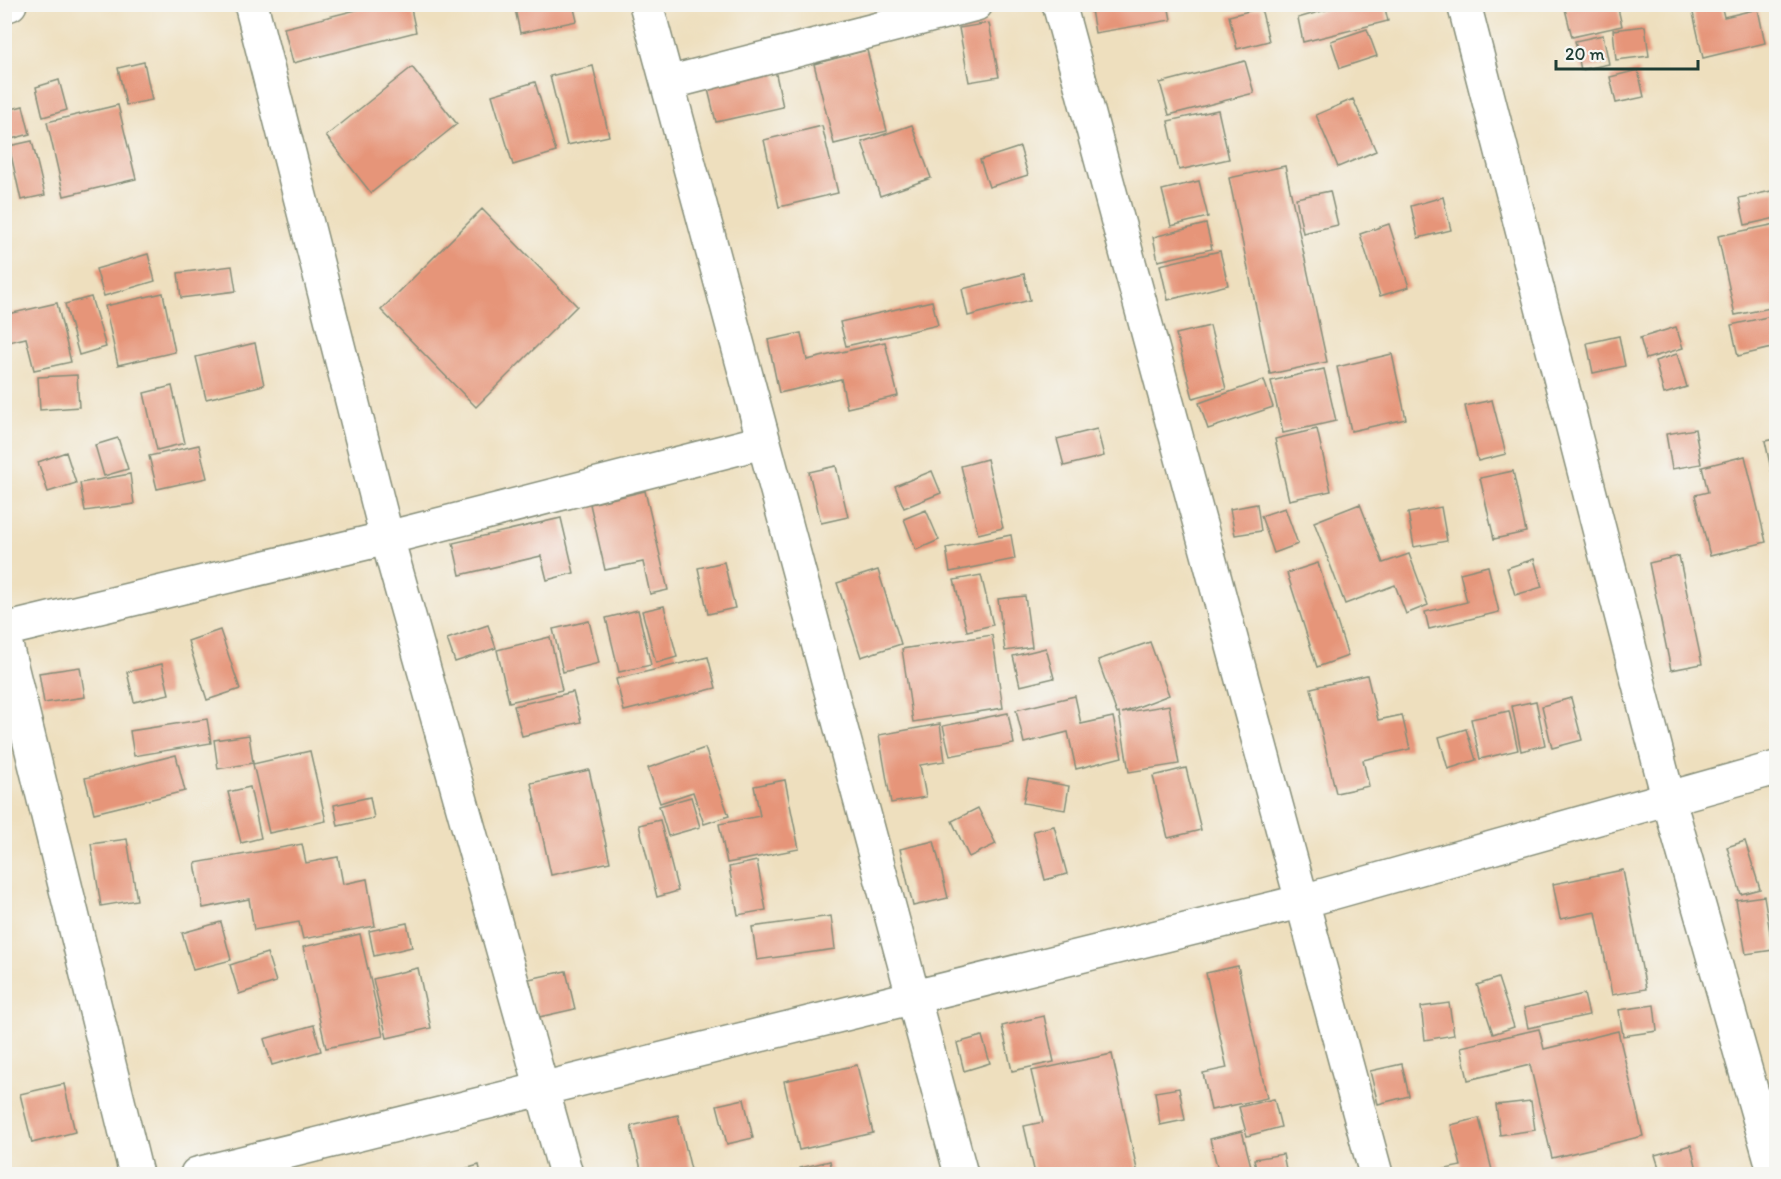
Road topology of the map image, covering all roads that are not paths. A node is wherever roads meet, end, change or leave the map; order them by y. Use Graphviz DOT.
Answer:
graph roads {
  1 [pos="10,4"];
  2 [pos="251,4"];
  3 [pos="646,4"];
  4 [pos="976,4"];
  5 [pos="1059,4"];
  6 [pos="1464,4"];
  7 [pos="4,6"];
  8 [pos="668,83"];
  9 [pos="762,442"];
  10 [pos="387,538"];
  11 [pos="4,630"];
  12 [pos="4,637"];
  13 [pos="1776,768"];
  14 [pos="1668,797"];
  15 [pos="1303,901"];
  16 [pos="912,999"];
  17 [pos="542,1090"];
  18 [pos="136,1174"];
  19 [pos="197,1174"];
  20 [pos="566,1174"];
  21 [pos="961,1174"];
  22 [pos="1376,1174"];
  23 [pos="1775,1174"];
  1 -- 7 [label="street"];
  2 -- 10 [label="street"];
  3 -- 8 [label="street"];
  4 -- 8 [label="street"];
  5 -- 15 [label="street"];
  6 -- 14 [label="street"];
  8 -- 9 [label="street"];
  9 -- 10 [label="street"];
  9 -- 16 [label="street"];
  10 -- 11 [label="street"];
  10 -- 17 [label="street"];
  12 -- 18 [label="street"];
  13 -- 14 [label="street"];
  14 -- 15 [label="street"];
  14 -- 23 [label="street"];
  15 -- 16 [label="street"];
  15 -- 22 [label="street"];
  16 -- 17 [label="street"];
  16 -- 21 [label="street"];
  17 -- 19 [label="street"];
  17 -- 20 [label="street"];
}
